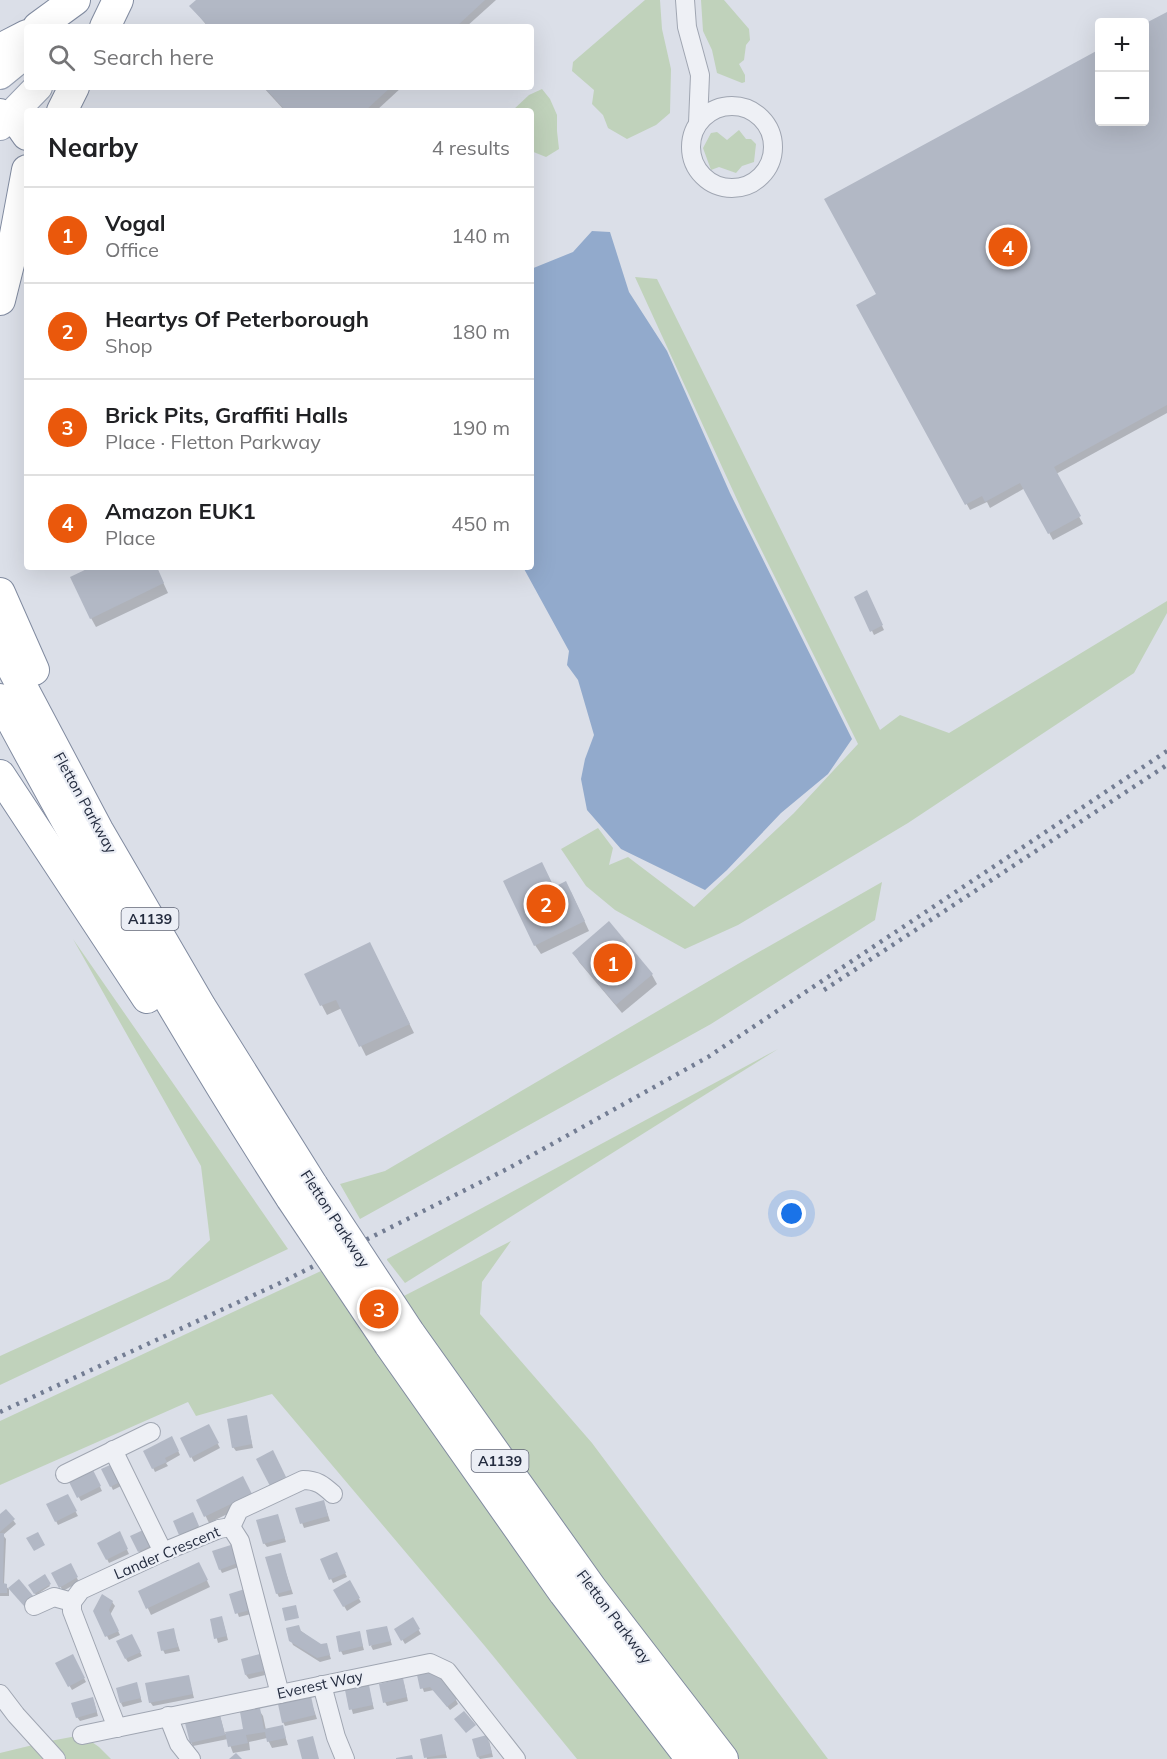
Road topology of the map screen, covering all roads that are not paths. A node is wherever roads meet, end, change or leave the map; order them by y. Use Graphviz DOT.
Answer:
graph roads {
  1 [pos="77,0"];
  2 [pos="118,0"];
  3 [pos="685,0"];
  4 [pos="42,24"];
  5 [pos="58,24"];
  6 [pos="97,24"];
  7 [pos="106,24"];
  8 [pos="24,37"];
  9 [pos="0,49"];
  10 [pos="24,55"];
  11 [pos="0,75"];
  12 [pos="700,75"];
  13 [pos="36,90"];
  14 [pos="72,90"];
  15 [pos="725,106"];
  16 [pos="64,108"];
  17 [pos="9,123"];
  18 [pos="698,123"];
  19 [pos="24,186"];
  20 [pos="24,221"];
  21 [pos="11,256"];
  22 [pos="0,300"];
  23 [pos="0,593"];
  24 [pos="0,645"];
  25 [pos="0,699"];
  26 [pos="0,775"];
  27 [pos="201,1007"];
  28 [pos="265,1157"];
  29 [pos="302,1192"];
  30 [pos="152,1432"];
  31 [pos="113,1450"];
  32 [pos="65,1474"];
  33 [pos="333,1494"];
  34 [pos="231,1527"];
  35 [pos="163,1552"];
  36 [pos="72,1602"];
  37 [pos="34,1606"];
  38 [pos="631,1661"];
  39 [pos="322,1685"];
  40 [pos="0,1694"];
  41 [pos="280,1694"];
  42 [pos="168,1716"];
  43 [pos="117,1728"];
  44 [pos="82,1735"];
  45 [pos="510,1757"];
  46 [pos="56,1759"];
  47 [pos="191,1759"];
  48 [pos="345,1759"];
  49 [pos="691,1759"];
  50 [pos="723,1759"];
  1 -- 4 [label="highway"];
  1 -- 5 [label="main road"];
  2 -- 6 [label="main road"];
  2 -- 7 [label="highway"];
  3 -- 12 [label="street"];
  8 -- 9 [label="highway"];
  10 -- 11 [label="main road"];
  12 -- 15 [label="street"];
  12 -- 18 [label="street"];
  13 -- 17 [label="main road"];
  14 -- 16 [label="highway"];
  15 -- 18 [label="street"];
  15 -- 18 [label="street"];
  19 -- 21 [label="highway"];
  20 -- 21 [label="highway"];
  21 -- 22 [label="highway"];
  23 -- 27 [label="highway, A1139"];
  24 -- 27 [label="highway, Fletton Parkway / A1139"];
  25 -- 28 [label="highway, Fletton Parkway / A1139"];
  26 -- 28 [label="highway, A1139"];
  27 -- 29 [label="highway, Fletton Parkway / A1139"];
  28 -- 29 [label="highway, Fletton Parkway / A1139"];
  29 -- 38 [label="highway, Fletton Parkway / A1139, bridge"];
  30 -- 31 [label="street"];
  31 -- 32 [label="street"];
  31 -- 35 [label="street"];
  33 -- 34 [label="street"];
  34 -- 35 [label="street, Lander Crescent"];
  34 -- 41 [label="street, Lander Crescent"];
  35 -- 36 [label="street, Lander Crescent"];
  36 -- 37 [label="street"];
  36 -- 43 [label="street"];
  38 -- 49 [label="highway, Fletton Parkway / A1139"];
  38 -- 50 [label="highway, Fletton Parkway / A1139"];
  39 -- 41 [label="street, Everest Way"];
  39 -- 45 [label="street, Everest Way"];
  39 -- 48 [label="street"];
  40 -- 46 [label="street"];
  41 -- 42 [label="street, Everest Way"];
  42 -- 43 [label="street, Everest Way"];
  42 -- 47 [label="street"];
  43 -- 44 [label="street, Everest Way"];
}
